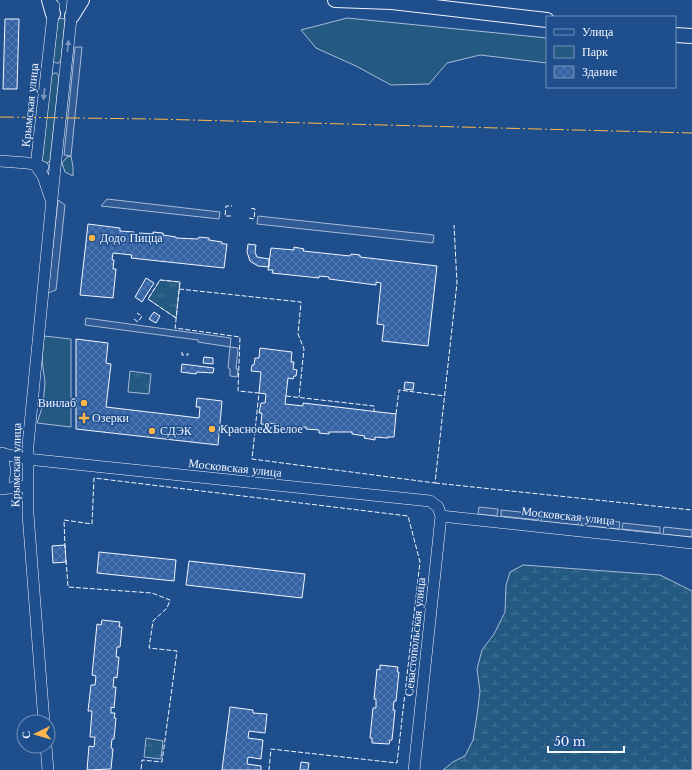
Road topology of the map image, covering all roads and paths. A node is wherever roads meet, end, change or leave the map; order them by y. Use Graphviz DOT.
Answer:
graph roads {
  1 [pos="49,0"];
  2 [pos="56,0"];
  3 [pos="73,0"];
  4 [pos="82,0"];
  5 [pos="335,0"];
  6 [pos="387,1"];
  7 [pos="53,14"];
  8 [pos="72,16"];
  9 [pos="546,20"];
  10 [pos="676,35"];
  11 [pos="692,36"];
  12 [pos="47,67"];
  13 [pos="66,69"];
  14 [pos="0,162"];
  15 [pos="36,166"];
  16 [pos="55,168"];
  17 [pos="52,209"];
  18 [pos="1,453"];
  19 [pos="27,459"];
  20 [pos="28,486"];
  21 [pos="1,489"];
  22 [pos="440,512"];
  23 [pos="692,543"];
  24 [pos="43,714"];
  25 [pos="47,754"];
  26 [pos="48,770"];
  27 [pos="414,770"];
  1 -- 7 [label="main road"];
  2 -- 7 [label="street, Крымская улица"];
  3 -- 8 [label="street, Крымская улица"];
  4 -- 8 [label="main road"];
  5 -- 6 [label="main road"];
  6 -- 9 [label="main road"];
  7 -- 12 [label="street, Крымская улица"];
  13 -- 8 [label="street, Крымская улица, one-way"];
  10 -- 11 [label="main road"];
  12 -- 13 [label="street"];
  12 -- 15 [label="street, Крымская улица, one-way"];
  13 -- 16 [label="street, Крымская улица"];
  14 -- 15 [label="street"];
  15 -- 16 [label="street"];
  15 -- 17 [label="street, Крымская улица"];
  16 -- 17 [label="street, Крымская улица"];
  17 -- 19 [label="street, Крымская улица"];
  18 -- 19 [label="street, Московская улица"];
  18 -- 21 [label="street"];
  19 -- 20 [label="street, Крымская улица"];
  19 -- 22 [label="street, Московская улица"];
  20 -- 21 [label="street"];
  20 -- 24 [label="street, Крымская улица"];
  22 -- 23 [label="street, Московская улица"];
  22 -- 27 [label="street, Севастопольская улица"];
  25 -- 26 [label="street"];
}
